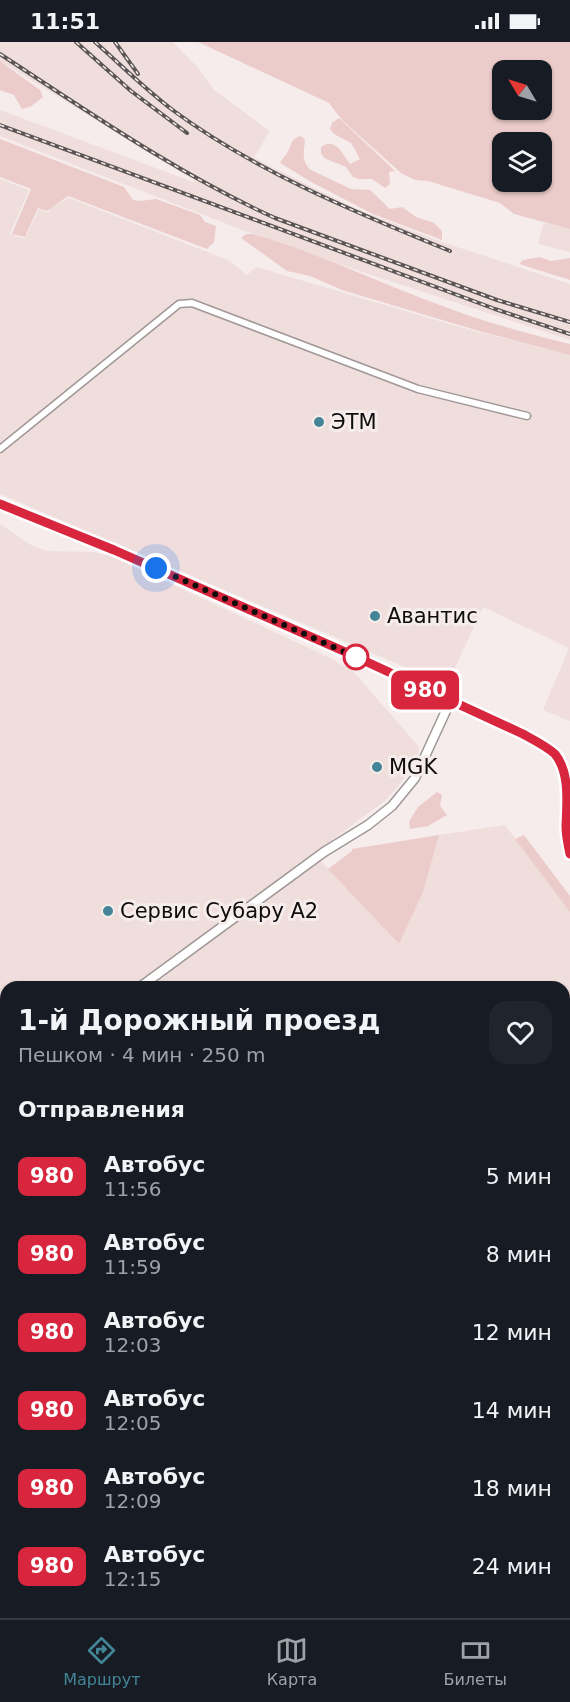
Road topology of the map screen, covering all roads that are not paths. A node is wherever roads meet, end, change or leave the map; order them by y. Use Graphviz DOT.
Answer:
graph roads {
  1 [pos="527,416"];
  2 [pos="0,449"];
  3 [pos="0,504"];
  4 [pos="450,702"];
  5 [pos="568,770"];
  6 [pos="570,854"];
  7 [pos="148,981"];
  1 -- 2 [label="street"];
  3 -- 4 [label="main road"];
  4 -- 5 [label="main road"];
  4 -- 7 [label="street"];
  5 -- 6 [label="main road"];
}
